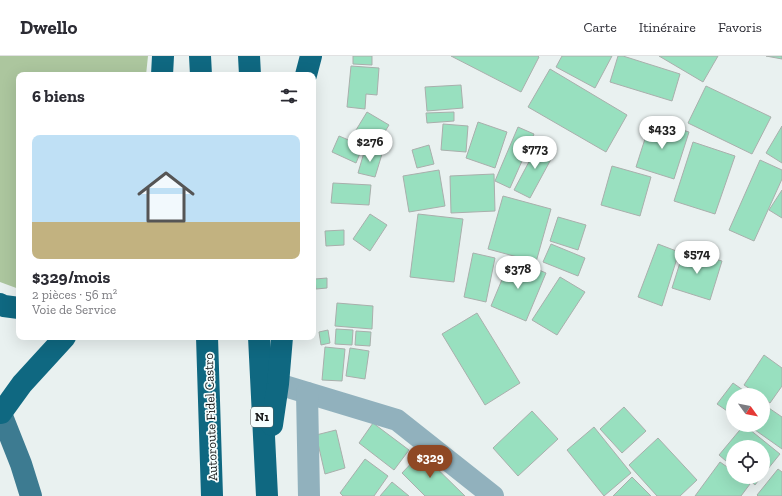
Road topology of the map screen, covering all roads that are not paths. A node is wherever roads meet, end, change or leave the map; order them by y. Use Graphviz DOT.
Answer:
graph roads {
  1 [pos="163,56"];
  2 [pos="200,56"];
  3 [pos="249,56"];
  4 [pos="311,56"];
  5 [pos="162,72"];
  6 [pos="201,72"];
  7 [pos="250,72"];
  8 [pos="307,72"];
  9 [pos="0,304"];
  10 [pos="16,308"];
  11 [pos="62,340"];
  12 [pos="207,340"];
  13 [pos="259,340"];
  14 [pos="282,340"];
  15 [pos="278,384"];
  16 [pos="307,393"];
  17 [pos="1,412"];
  18 [pos="266,474"];
  19 [pos="31,496"];
  20 [pos="212,496"];
  21 [pos="266,496"];
  22 [pos="308,496"];
  23 [pos="493,496"];
  1 -- 5 [label="highway"];
  2 -- 6 [label="highway"];
  3 -- 7 [label="highway"];
  4 -- 8 [label="highway"];
  9 -- 10 [label="highway"];
  11 -- 17 [label="highway"];
  12 -- 20 [label="highway, Autoroute Fidel Castro"];
  13 -- 18 [label="highway, N1"];
  14 -- 15 [label="highway"];
  15 -- 16 [label="street"];
  15 -- 18 [label="highway"];
  16 -- 22 [label="street"];
  16 -- 23 [label="street"];
  17 -- 19 [label="main road"];
  18 -- 21 [label="highway, N1"];
}
